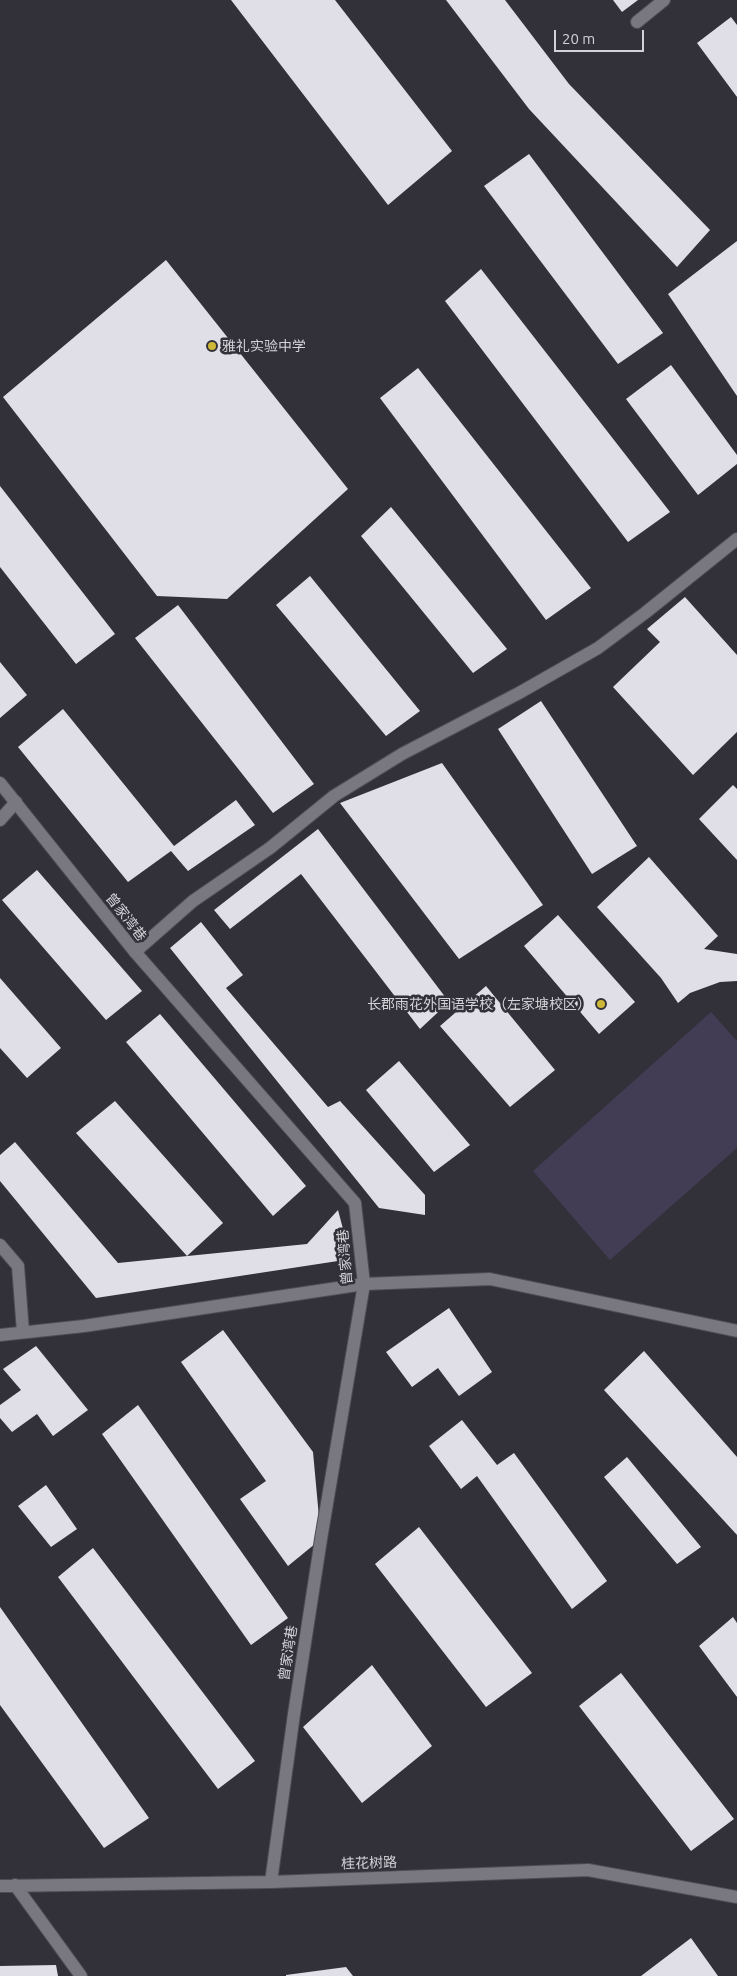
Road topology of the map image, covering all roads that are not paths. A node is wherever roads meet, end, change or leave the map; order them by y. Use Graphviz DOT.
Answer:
graph roads {
  1 [pos="664,0"];
  2 [pos="637,22"];
  3 [pos="737,539"];
  4 [pos="0,783"];
  5 [pos="16,802"];
  6 [pos="0,820"];
  7 [pos="135,952"];
  8 [pos="0,1245"];
  9 [pos="364,1284"];
  10 [pos="737,1331"];
  11 [pos="23,1332"];
  12 [pos="0,1336"];
  13 [pos="271,1882"];
  14 [pos="15,1885"];
  15 [pos="0,1886"];
  16 [pos="737,1897"];
  17 [pos="81,1976"];
  1 -- 2 [label="street"];
  3 -- 7 [label="street"];
  4 -- 5 [label="street, 曾家湾巷"];
  5 -- 6 [label="street"];
  5 -- 7 [label="street, 曾家湾巷"];
  7 -- 9 [label="street, 曾家湾巷"];
  8 -- 11 [label="street"];
  9 -- 10 [label="street"];
  9 -- 11 [label="street"];
  9 -- 13 [label="street, 曾家湾巷"];
  11 -- 12 [label="street"];
  13 -- 14 [label="street, 桂花树路"];
  13 -- 16 [label="street, 桂花树路"];
  14 -- 15 [label="street, 桂花树路"];
  14 -- 17 [label="street"];
}
